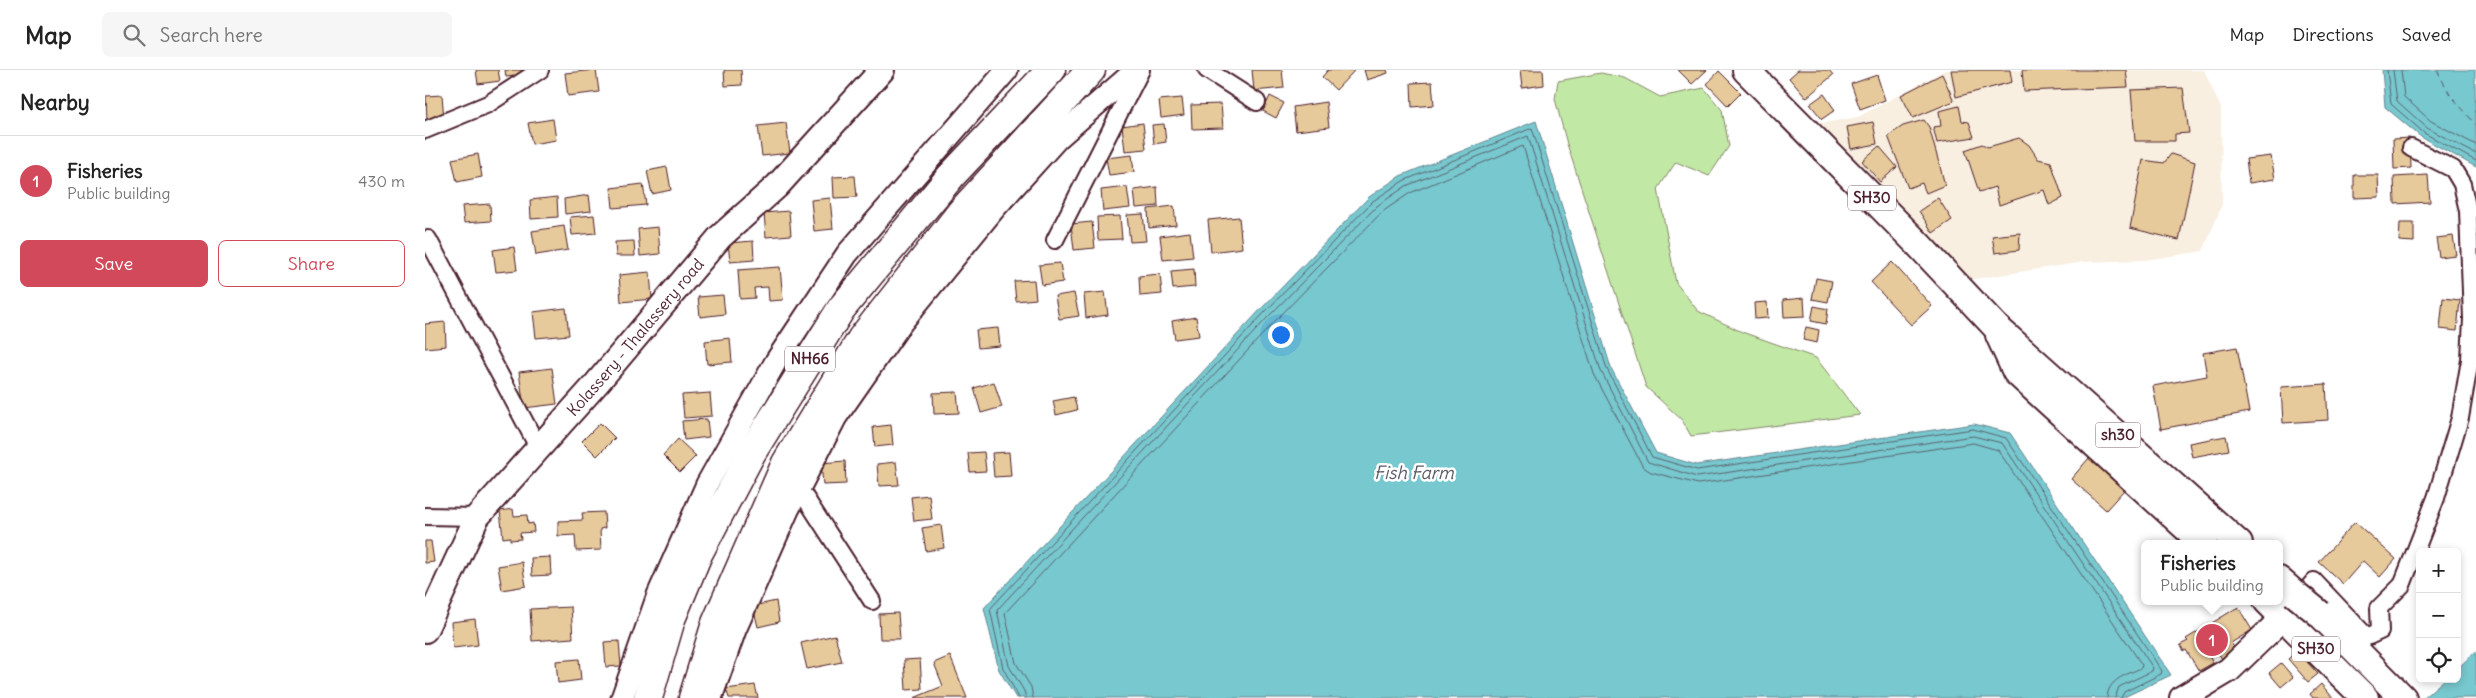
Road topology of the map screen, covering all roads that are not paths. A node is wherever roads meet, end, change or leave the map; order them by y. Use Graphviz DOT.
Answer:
graph roads {
  1 [pos="540,70"];
  2 [pos="882,70"];
  3 [pos="1007,70"];
  4 [pos="1051,70"];
  5 [pos="1091,70"];
  6 [pos="1136,70"];
  7 [pos="1141,70"];
  8 [pos="1207,70"];
  9 [pos="1746,70"];
  10 [pos="1257,102"];
  11 [pos="425,130"];
  12 [pos="2411,148"];
  13 [pos="428,239"];
  14 [pos="1055,240"];
  15 [pos="1996,327"];
  16 [pos="539,447"];
  17 [pos="799,488"];
  18 [pos="425,516"];
  19 [pos="477,517"];
  20 [pos="2200,540"];
  21 [pos="2235,540"];
  22 [pos="2287,586"];
  23 [pos="872,600"];
  24 [pos="2283,603"];
  25 [pos="2275,609"];
  26 [pos="425,630"];
  27 [pos="622,698"];
  28 [pos="648,698"];
  29 [pos="693,698"];
  30 [pos="711,698"];
  31 [pos="2182,698"];
  32 [pos="2365,698"];
  33 [pos="2403,698"];
  1 -- 11 [label="street"];
  2 -- 16 [label="main road, Kolassery - Thalassery road"];
  3 -- 27 [label="street"];
  4 -- 28 [label="highway, NH66"];
  5 -- 29 [label="highway, NH66"];
  6 -- 17 [label="street"];
  7 -- 14 [label="street"];
  8 -- 10 [label="street"];
  9 -- 15 [label="main road, SH30"];
  12 -- 24 [label="street"];
  13 -- 16 [label="street"];
  15 -- 20 [label="main road, SH30"];
  15 -- 21 [label="main road, sh30"];
  16 -- 19 [label="main road, Kolassery - Thalassery road"];
  17 -- 23 [label="street"];
  17 -- 30 [label="street"];
  18 -- 19 [label="street"];
  19 -- 26 [label="main road, Kolassery - Thalassery road"];
  22 -- 33 [label="main road, SH30, bridge"];
  25 -- 31 [label="main road"];
  25 -- 32 [label="main road, SH30"];
}
